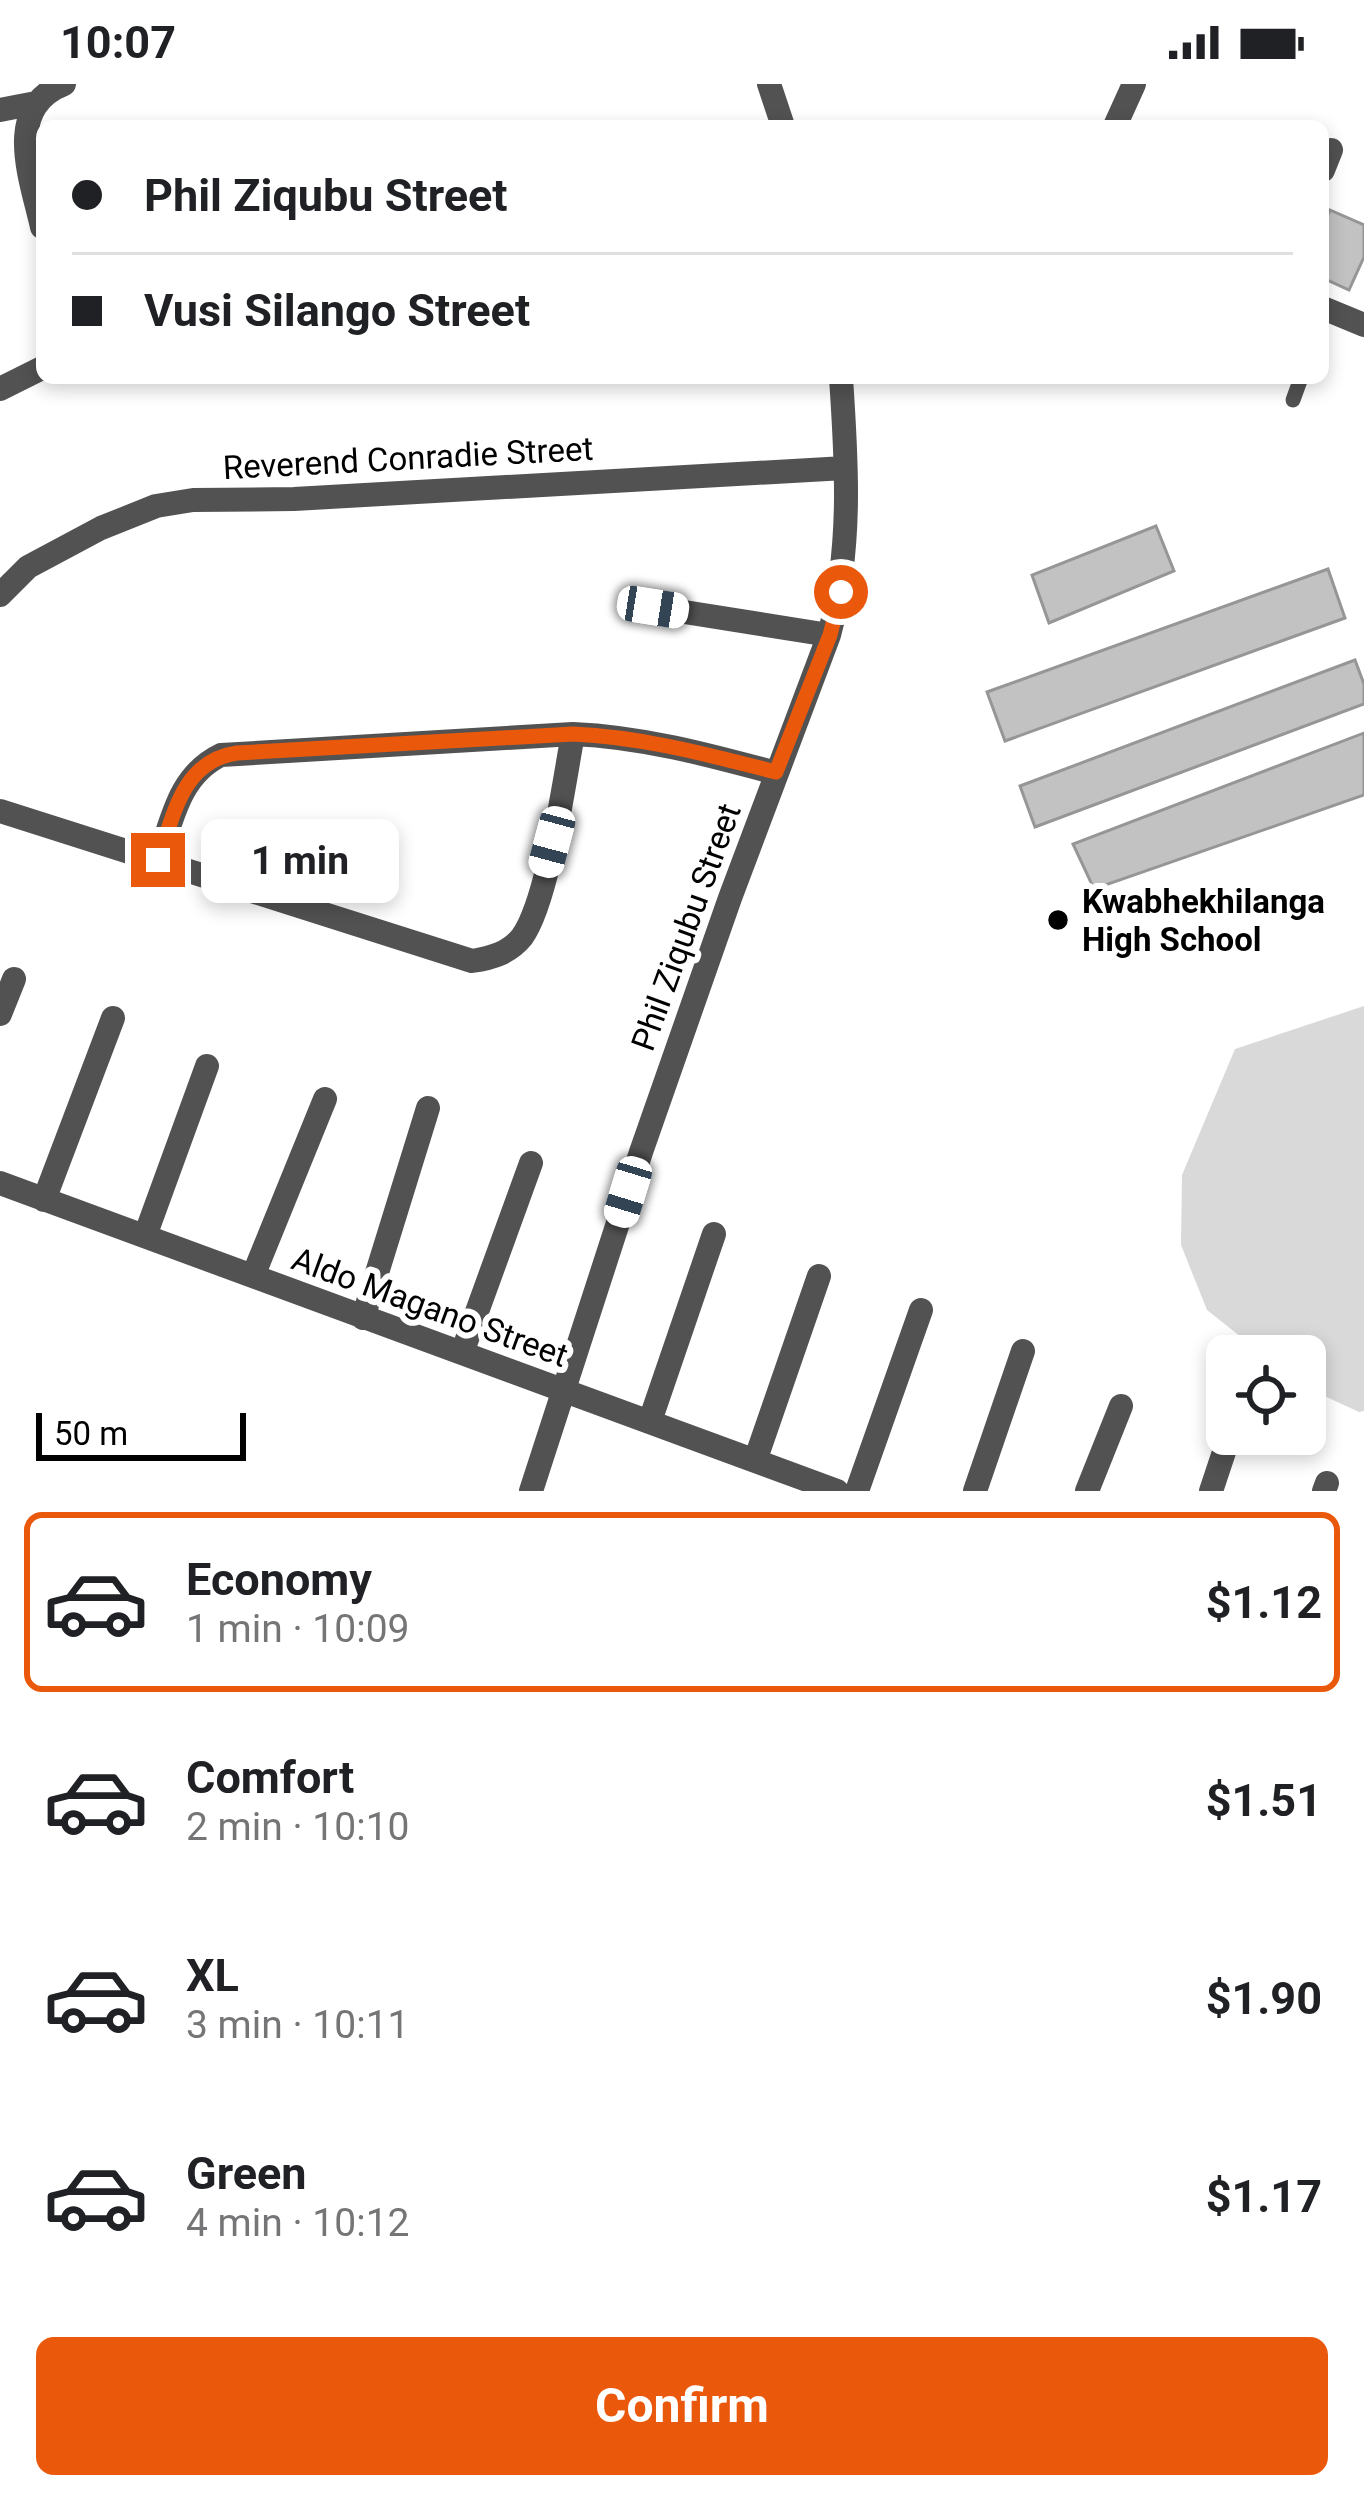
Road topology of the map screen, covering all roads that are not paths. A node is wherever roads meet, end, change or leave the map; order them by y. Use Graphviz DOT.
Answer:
graph roads {
  1 [pos="64,84"];
  2 [pos="769,84"];
  3 [pos="1134,84"];
  4 [pos="36,103"];
  5 [pos="0,110"];
  6 [pos="781,120"];
  7 [pos="1117,120"];
  8 [pos="36,197"];
  9 [pos="1329,315"];
  10 [pos="1364,325"];
  11 [pos="36,371"];
  12 [pos="841,384"];
  13 [pos="1299,384"];
  14 [pos="0,389"];
  15 [pos="1292,400"];
  16 [pos="845,468"];
  17 [pos="0,595"];
  18 [pos="653,607"];
  19 [pos="830,635"];
  20 [pos="573,734"];
  21 [pos="776,772"];
  22 [pos="0,811"];
  23 [pos="158,860"];
  24 [pos="14,979"];
  25 [pos="0,1014"];
  26 [pos="113,1018"];
  27 [pos="207,1066"];
  28 [pos="325,1099"];
  29 [pos="428,1108"];
  30 [pos="531,1163"];
  31 [pos="0,1184"];
  32 [pos="44,1200"];
  33 [pos="714,1234"];
  34 [pos="145,1237"];
  35 [pos="253,1276"];
  36 [pos="819,1276"];
  37 [pos="921,1310"];
  38 [pos="363,1318"];
  39 [pos="1023,1351"];
  40 [pos="462,1353"];
  41 [pos="566,1392"];
  42 [pos="1121,1406"];
  43 [pos="650,1421"];
  44 [pos="1223,1455"];
  45 [pos="754,1461"];
  46 [pos="531,1491"];
  47 [pos="837,1491"];
  48 [pos="857,1491"];
  49 [pos="975,1491"];
  50 [pos="1087,1491"];
  51 [pos="1211,1491"];
  1 -- 4 [label="street"];
  2 -- 6 [label="street"];
  3 -- 7 [label="street"];
  4 -- 5 [label="street"];
  4 -- 8 [label="street"];
  9 -- 10 [label="street"];
  11 -- 14 [label="street"];
  12 -- 16 [label="street, Phil Ziqubu Street"];
  13 -- 15 [label="lane"];
  16 -- 17 [label="street, Reverend Conradie Street"];
  16 -- 19 [label="street, Phil Ziqubu Street"];
  18 -- 19 [label="street"];
  19 -- 21 [label="street, Phil Ziqubu Street"];
  20 -- 21 [label="street"];
  20 -- 23 [label="street"];
  20 -- 23 [label="street"];
  21 -- 41 [label="street, Phil Ziqubu Street"];
  22 -- 23 [label="street"];
  24 -- 25 [label="street"];
  26 -- 32 [label="street"];
  27 -- 34 [label="street"];
  28 -- 35 [label="street"];
  29 -- 38 [label="street"];
  30 -- 40 [label="street"];
  31 -- 32 [label="street, Aldo Magano Street"];
  32 -- 34 [label="street, Aldo Magano Street"];
  33 -- 43 [label="street"];
  34 -- 35 [label="street, Aldo Magano Street"];
  35 -- 38 [label="street, Aldo Magano Street"];
  36 -- 45 [label="street"];
  37 -- 48 [label="street"];
  38 -- 40 [label="street, Aldo Magano Street"];
  39 -- 49 [label="street"];
  40 -- 41 [label="street, Aldo Magano Street"];
  41 -- 43 [label="street, Aldo Magano Street"];
  41 -- 46 [label="street, Phil Ziqubu Street"];
  42 -- 50 [label="street"];
  43 -- 45 [label="street, Aldo Magano Street"];
  44 -- 51 [label="street"];
  45 -- 47 [label="street, Aldo Magano Street"];
}
